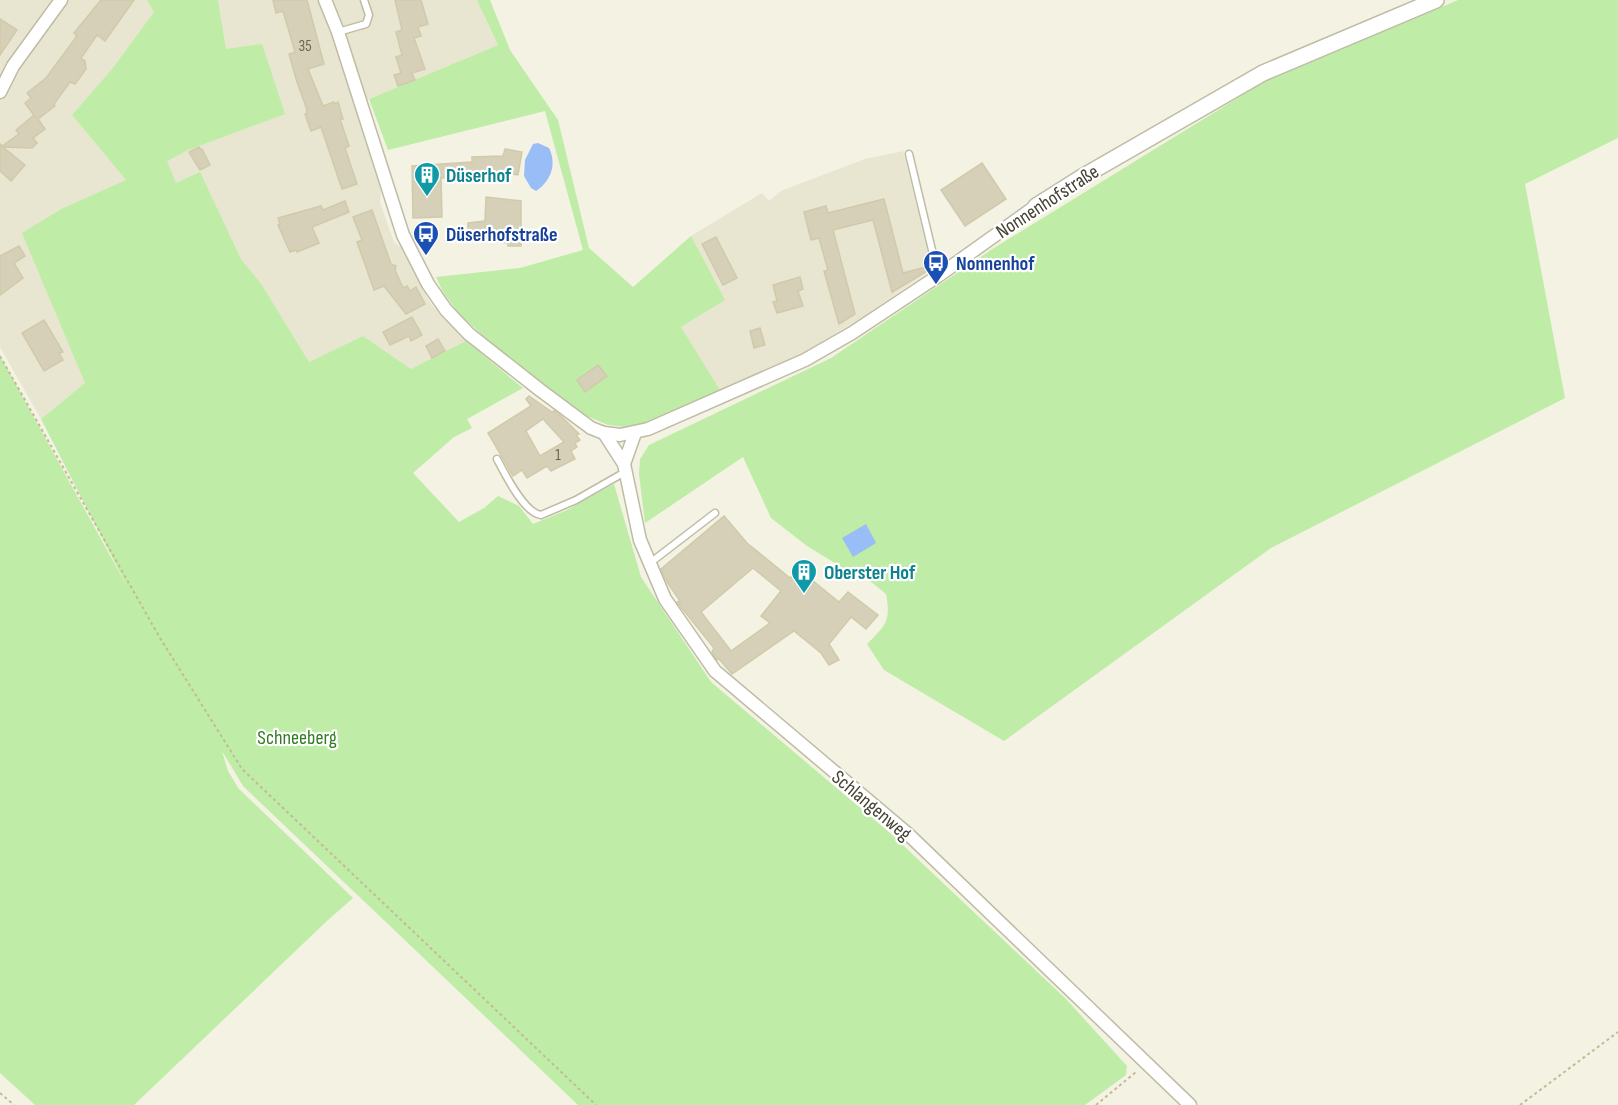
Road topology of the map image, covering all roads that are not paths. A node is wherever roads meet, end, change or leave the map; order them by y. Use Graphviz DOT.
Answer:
graph roads {
  1 [pos="61,0"];
  2 [pos="325,0"];
  3 [pos="364,0"];
  4 [pos="1436,0"];
  5 [pos="338,32"];
  6 [pos="0,92"];
  7 [pos="909,154"];
  8 [pos="1036,206"];
  9 [pos="938,276"];
  10 [pos="604,433"];
  11 [pos="634,433"];
  12 [pos="496,459"];
  13 [pos="624,467"];
  14 [pos="715,513"];
  15 [pos="650,563"];
  16 [pos="1190,1105"];
  1 -- 6 [label="street"];
  2 -- 5 [label="street"];
  3 -- 5 [label="lane"];
  4 -- 8 [label="street, Nonnenhofstraße"];
  5 -- 10 [label="street"];
  7 -- 9 [label="lane"];
  8 -- 9 [label="street, Nonnenhofstraße"];
  9 -- 11 [label="street, Nonnenhofstraße"];
  10 -- 11 [label="street, Nonnenhofstraße"];
  10 -- 13 [label="street"];
  11 -- 13 [label="street"];
  12 -- 13 [label="lane"];
  13 -- 15 [label="street, Schlangenweg"];
  14 -- 15 [label="lane"];
  15 -- 16 [label="street, Schlangenweg"];
}
